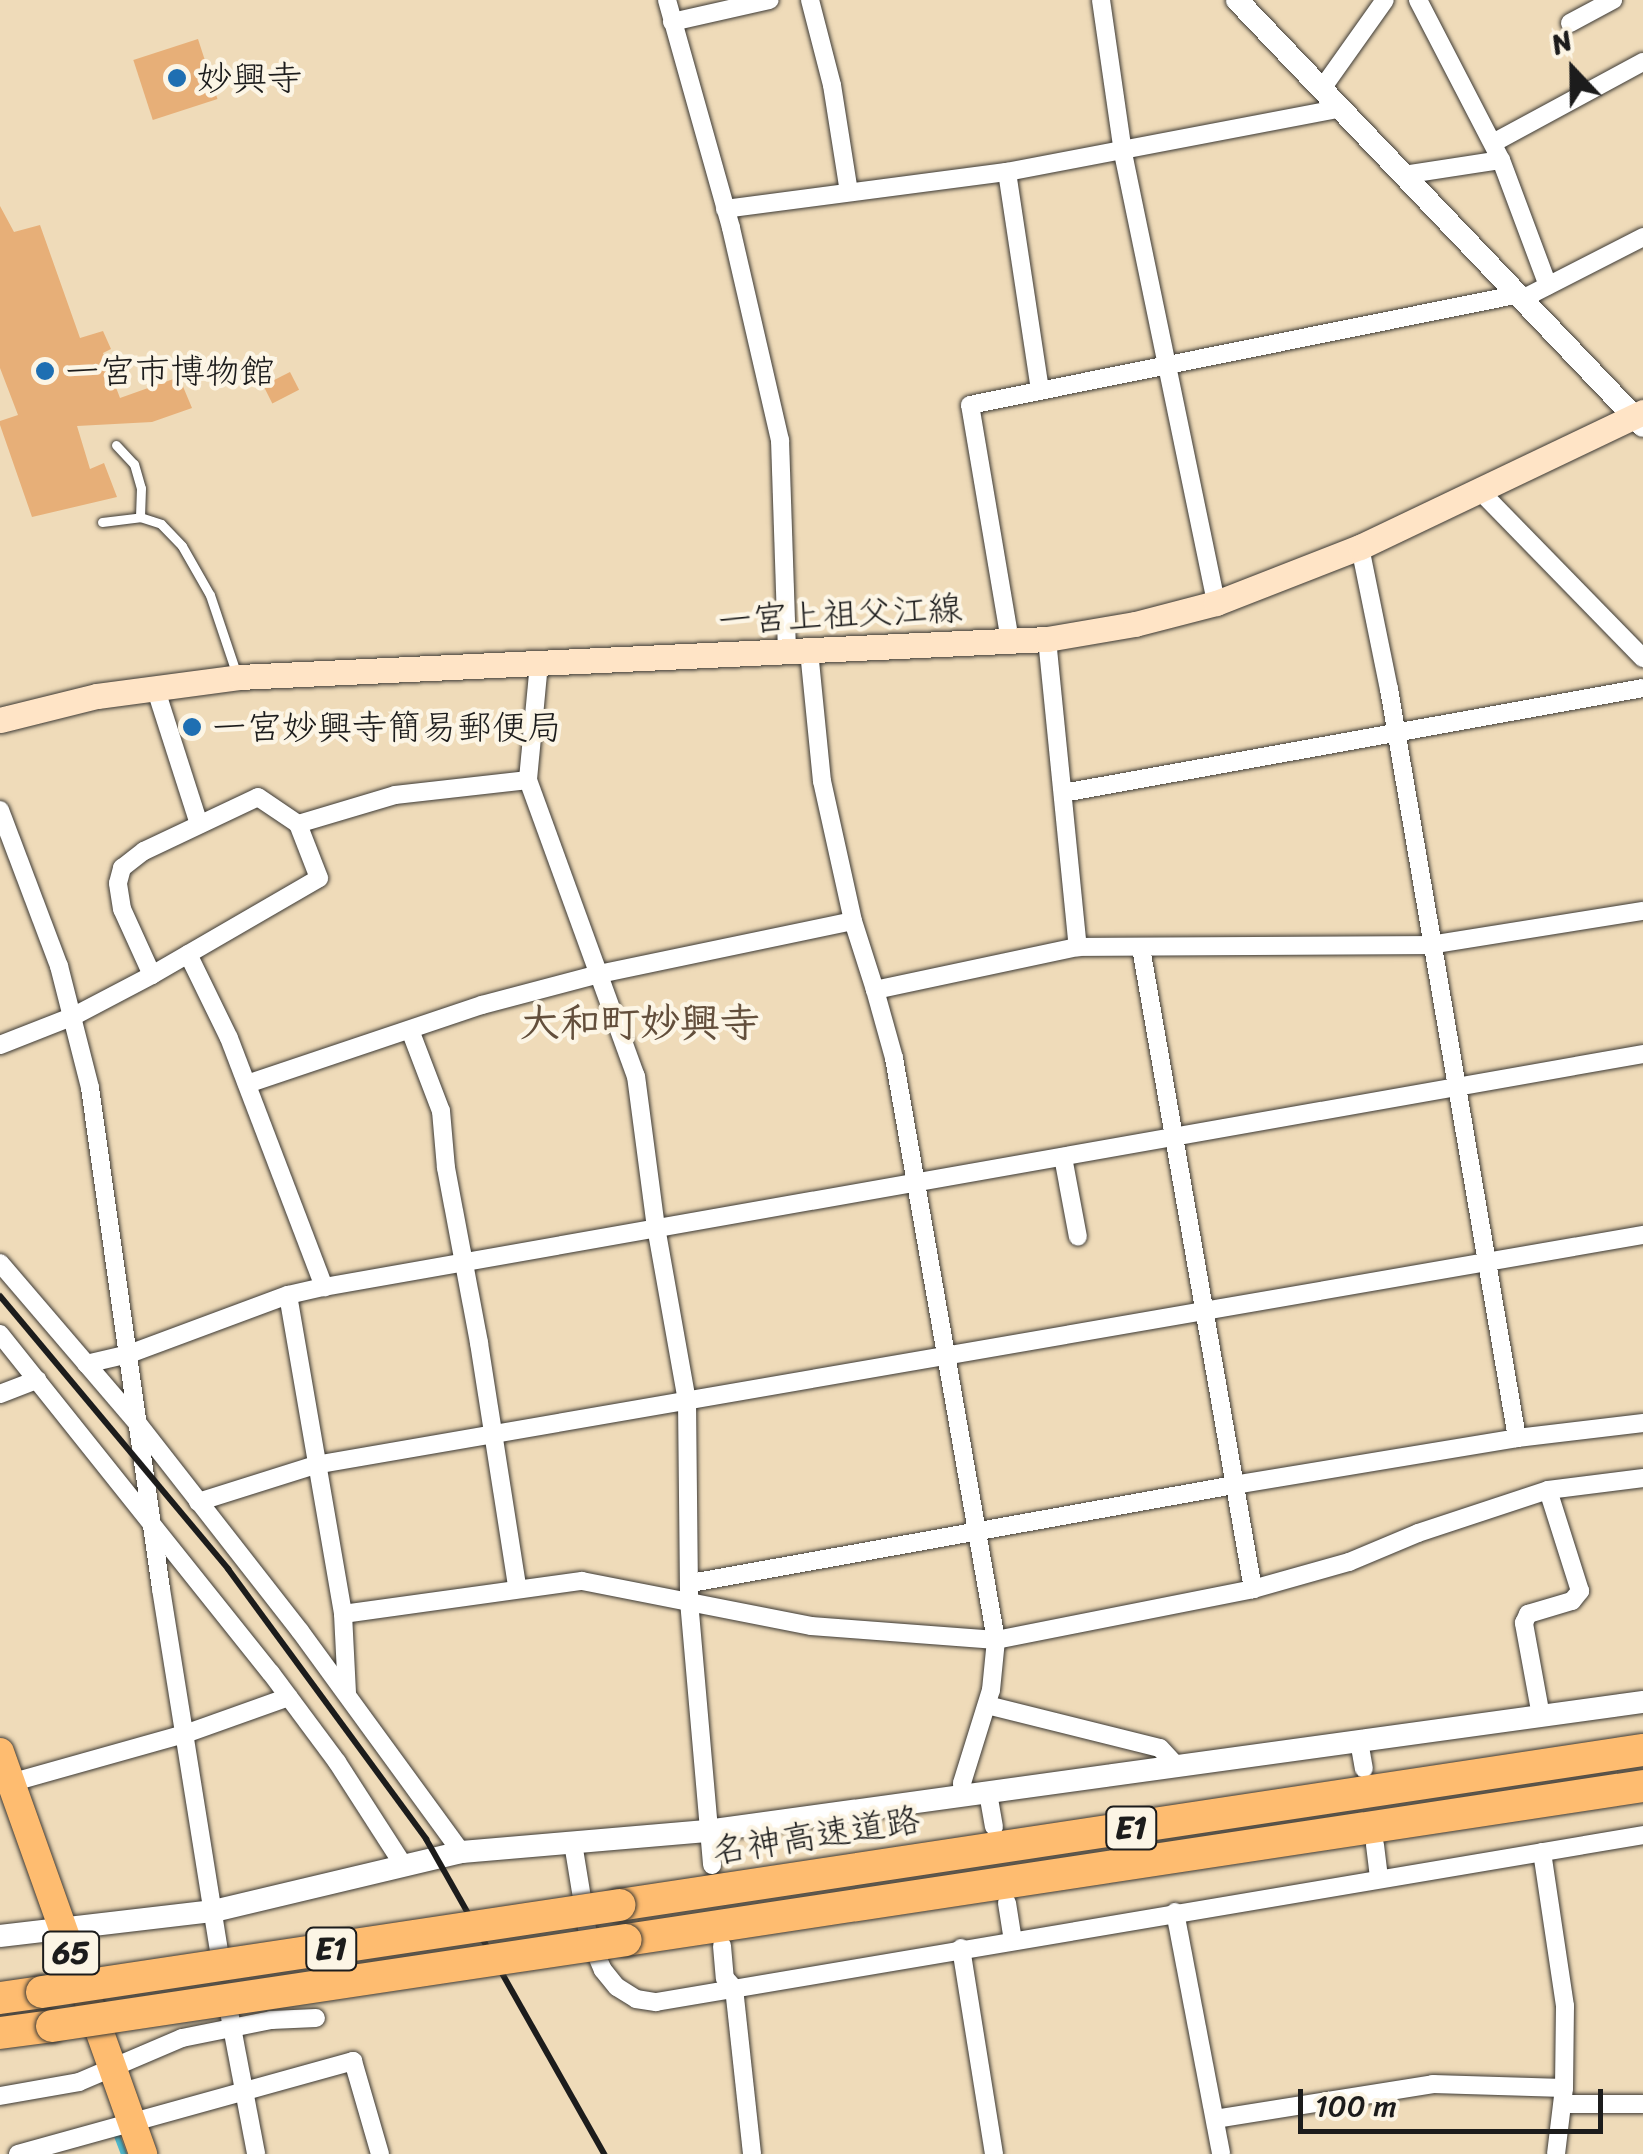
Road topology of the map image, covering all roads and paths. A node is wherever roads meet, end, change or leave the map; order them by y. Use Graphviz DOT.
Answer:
graph roads {
  1 [pos="667,0"];
  2 [pos="770,0"];
  3 [pos="810,0"];
  4 [pos="1101,0"];
  5 [pos="1238,0"];
  6 [pos="1385,0"];
  7 [pos="1418,0"];
  8 [pos="1613,0"];
  9 [pos="672,22"];
  10 [pos="1570,23"];
  11 [pos="1643,62"];
  12 [pos="1322,90"];
  13 [pos="1338,109"];
  14 [pos="1497,151"];
  15 [pos="1123,152"];
  16 [pos="1007,172"];
  17 [pos="1403,175"];
  18 [pos="850,192"];
  19 [pos="725,210"];
  20 [pos="1643,237"];
  21 [pos="1548,286"];
  22 [pos="1522,296"];
  23 [pos="1169,364"];
  24 [pos="1040,390"];
  25 [pos="1640,418"];
  26 [pos="116,445"];
  27 [pos="1480,490"];
  28 [pos="140,517"];
  29 [pos="102,522"];
  30 [pos="1360,547"];
  31 [pos="1216,603"];
  32 [pos="1047,639"];
  33 [pos="1010,640"];
  34 [pos="798,651"];
  35 [pos="1643,658"];
  36 [pos="539,663"];
  37 [pos="238,678"];
  38 [pos="155,687"];
  39 [pos="1643,688"];
  40 [pos="0,720"];
  41 [pos="1396,735"];
  42 [pos="528,780"];
  43 [pos="1062,792"];
  44 [pos="0,810"];
  45 [pos="199,824"];
  46 [pos="298,824"];
  47 [pos="1643,911"];
  48 [pos="853,921"];
  49 [pos="1430,945"];
  50 [pos="1078,947"];
  51 [pos="1141,948"];
  52 [pos="188,954"];
  53 [pos="598,974"];
  54 [pos="152,975"];
  55 [pos="875,990"];
  56 [pos="74,1016"];
  57 [pos="410,1030"];
  58 [pos="0,1045"];
  59 [pos="1643,1054"];
  60 [pos="247,1084"];
  61 [pos="1458,1086"];
  62 [pos="1172,1136"];
  63 [pos="1063,1157"];
  64 [pos="916,1182"];
  65 [pos="656,1227"];
  66 [pos="1643,1236"];
  67 [pos="1078,1237"];
  68 [pos="464,1261"];
  69 [pos="1488,1262"];
  70 [pos="0,1263"];
  71 [pos="324,1287"];
  72 [pos="288,1295"];
  73 [pos="1205,1310"];
  74 [pos="0,1334"];
  75 [pos="129,1354"];
  76 [pos="946,1356"];
  77 [pos="86,1364"];
  78 [pos="37,1380"];
  79 [pos="0,1394"];
  80 [pos="687,1401"];
  81 [pos="1643,1423"];
  82 [pos="139,1425"];
  83 [pos="494,1437"];
  84 [pos="1516,1438"];
  85 [pos="315,1466"];
  86 [pos="1643,1478"];
  87 [pos="1234,1485"];
  88 [pos="1548,1490"];
  89 [pos="198,1502"];
  90 [pos="152,1524"];
  91 [pos="978,1530"];
  92 [pos="516,1587"];
  93 [pos="1254,1589"];
  94 [pos="690,1592"];
  95 [pos="343,1614"];
  96 [pos="996,1640"];
  97 [pos="347,1695"];
  98 [pos="290,1697"];
  99 [pos="1643,1702"];
  100 [pos="987,1706"];
  101 [pos="1541,1716"];
  102 [pos="186,1734"];
  103 [pos="1359,1740"];
  104 [pos="1643,1750"];
  105 [pos="0,1752"];
  106 [pos="1176,1765"];
  107 [pos="1364,1770"];
  108 [pos="6,1784"];
  109 [pos="1643,1786"];
  110 [pos="988,1792"];
  111 [pos="963,1796"];
  112 [pos="994,1826"];
  113 [pos="707,1831"];
  114 [pos="1643,1835"];
  115 [pos="573,1843"];
  116 [pos="1375,1845"];
  117 [pos="460,1852"];
  118 [pos="1542,1852"];
  119 [pos="404,1866"];
  120 [pos="712,1866"];
  121 [pos="1380,1878"];
  122 [pos="1006,1903"];
  123 [pos="214,1911"];
  124 [pos="1175,1912"];
  125 [pos="62,1927"];
  126 [pos="0,1936"];
  127 [pos="1012,1939"];
  128 [pos="722,1946"];
  129 [pos="961,1948"];
  130 [pos="734,1988"];
  131 [pos="0,1998"];
  132 [pos="316,2018"];
  133 [pos="230,2028"];
  134 [pos="0,2034"];
  135 [pos="112,2064"];
  136 [pos="244,2093"];
  137 [pos="0,2096"];
  138 [pos="1564,2096"];
  139 [pos="1643,2104"];
  140 [pos="1215,2119"];
  141 [pos="132,2122"];
  142 [pos="18,2154"];
  143 [pos="143,2154"];
  144 [pos="256,2154"];
  145 [pos="380,2154"];
  146 [pos="752,2154"];
  147 [pos="994,2154"];
  148 [pos="1221,2154"];
  149 [pos="1556,2154"];
  1 -- 9 [label="street"];
  2 -- 9 [label="street"];
  3 -- 18 [label="street"];
  4 -- 15 [label="street"];
  5 -- 12 [label="street"];
  6 -- 12 [label="street"];
  7 -- 14 [label="street"];
  8 -- 10 [label="street"];
  9 -- 19 [label="street"];
  11 -- 14 [label="street"];
  12 -- 13 [label="street"];
  13 -- 15 [label="street"];
  13 -- 17 [label="street"];
  14 -- 17 [label="street"];
  14 -- 21 [label="street"];
  15 -- 16 [label="street"];
  15 -- 23 [label="street"];
  16 -- 18 [label="street"];
  16 -- 24 [label="street"];
  17 -- 22 [label="street"];
  18 -- 19 [label="street"];
  19 -- 34 [label="street"];
  20 -- 21 [label="street"];
  21 -- 22 [label="street"];
  22 -- 23 [label="street"];
  22 -- 25 [label="street"];
  23 -- 24 [label="street"];
  23 -- 31 [label="street"];
  24 -- 33 [label="street"];
  25 -- 27 [label="main road, 一宮上祖父江線"];
  26 -- 28 [label="lane"];
  27 -- 30 [label="main road, 一宮上祖父江線"];
  27 -- 35 [label="street"];
  28 -- 29 [label="lane"];
  28 -- 37 [label="lane"];
  30 -- 31 [label="main road, 一宮上祖父江線"];
  30 -- 41 [label="street"];
  31 -- 32 [label="main road, 一宮上祖父江線"];
  32 -- 33 [label="main road, 一宮上祖父江線"];
  32 -- 43 [label="street"];
  33 -- 34 [label="main road, 一宮上祖父江線"];
  34 -- 36 [label="main road, 一宮上祖父江線"];
  34 -- 48 [label="street"];
  36 -- 37 [label="main road, 一宮上祖父江線"];
  36 -- 42 [label="street"];
  37 -- 38 [label="main road, 一宮上祖父江線"];
  38 -- 40 [label="main road, 一宮上祖父江線"];
  38 -- 45 [label="street"];
  39 -- 41 [label="street"];
  41 -- 43 [label="street"];
  41 -- 49 [label="street"];
  42 -- 46 [label="street"];
  42 -- 53 [label="street"];
  43 -- 50 [label="street"];
  44 -- 56 [label="street"];
  45 -- 46 [label="street"];
  45 -- 54 [label="street"];
  46 -- 52 [label="street"];
  47 -- 49 [label="street"];
  48 -- 53 [label="street"];
  48 -- 55 [label="street"];
  49 -- 51 [label="street"];
  49 -- 61 [label="street"];
  50 -- 51 [label="street"];
  50 -- 55 [label="street"];
  51 -- 62 [label="street"];
  52 -- 54 [label="street"];
  52 -- 60 [label="street"];
  53 -- 57 [label="street"];
  53 -- 65 [label="street"];
  54 -- 56 [label="street"];
  55 -- 64 [label="street"];
  56 -- 58 [label="street"];
  56 -- 75 [label="street"];
  57 -- 60 [label="street"];
  57 -- 68 [label="street"];
  59 -- 61 [label="street"];
  60 -- 71 [label="street"];
  61 -- 62 [label="street"];
  61 -- 69 [label="street"];
  62 -- 63 [label="street"];
  62 -- 73 [label="street"];
  63 -- 64 [label="street"];
  63 -- 67 [label="street"];
  64 -- 65 [label="street"];
  64 -- 76 [label="street"];
  65 -- 68 [label="street"];
  65 -- 80 [label="street"];
  66 -- 69 [label="street"];
  68 -- 71 [label="street"];
  68 -- 83 [label="street"];
  69 -- 73 [label="street"];
  69 -- 84 [label="street"];
  70 -- 77 [label="street"];
  71 -- 72 [label="street"];
  72 -- 75 [label="street"];
  72 -- 85 [label="street"];
  73 -- 76 [label="street"];
  73 -- 87 [label="street"];
  74 -- 78 [label="street"];
  75 -- 77 [label="street"];
  75 -- 82 [label="street"];
  76 -- 80 [label="street"];
  76 -- 91 [label="street"];
  77 -- 82 [label="street"];
  78 -- 79 [label="street"];
  78 -- 90 [label="street"];
  80 -- 83 [label="street"];
  80 -- 94 [label="street"];
  81 -- 84 [label="street"];
  82 -- 89 [label="street"];
  82 -- 90 [label="street"];
  83 -- 85 [label="street"];
  83 -- 92 [label="street"];
  84 -- 87 [label="street"];
  85 -- 89 [label="street"];
  85 -- 95 [label="street"];
  86 -- 88 [label="street"];
  87 -- 91 [label="street"];
  87 -- 93 [label="street"];
  88 -- 93 [label="street"];
  88 -- 101 [label="street"];
  89 -- 97 [label="street"];
  90 -- 98 [label="street"];
  90 -- 102 [label="street"];
  91 -- 94 [label="street"];
  91 -- 96 [label="street"];
  92 -- 94 [label="street"];
  92 -- 95 [label="street"];
  93 -- 96 [label="street"];
  94 -- 96 [label="street"];
  94 -- 113 [label="street"];
  95 -- 97 [label="street"];
  96 -- 100 [label="street"];
  97 -- 117 [label="street"];
  98 -- 102 [label="street"];
  98 -- 119 [label="street"];
  99 -- 101 [label="street"];
  100 -- 106 [label="street"];
  100 -- 111 [label="street"];
  101 -- 103 [label="street"];
  102 -- 108 [label="street"];
  102 -- 123 [label="street"];
  103 -- 106 [label="street"];
  103 -- 107 [label="street"];
  104 -- 131 [label="highway, 名神高速道路 / E1, bridge"];
  105 -- 108 [label="main road, 65"];
  106 -- 110 [label="street"];
  108 -- 125 [label="main road, 65"];
  109 -- 134 [label="highway, E1, bridge"];
  110 -- 111 [label="street"];
  110 -- 112 [label="street"];
  111 -- 113 [label="street"];
  113 -- 115 [label="street"];
  113 -- 120 [label="street"];
  114 -- 118 [label="street"];
  115 -- 117 [label="street"];
  115 -- 130 [label="street"];
  116 -- 121 [label="street"];
  117 -- 119 [label="street"];
  118 -- 121 [label="street"];
  118 -- 138 [label="street"];
  119 -- 123 [label="street"];
  121 -- 124 [label="street"];
  122 -- 127 [label="street"];
  123 -- 125 [label="street"];
  123 -- 133 [label="street"];
  124 -- 127 [label="street"];
  124 -- 140 [label="street"];
  125 -- 126 [label="street"];
  125 -- 135 [label="main road, 65"];
  127 -- 129 [label="street"];
  128 -- 130 [label="street"];
  129 -- 130 [label="street"];
  129 -- 147 [label="street"];
  130 -- 146 [label="street"];
  132 -- 133 [label="street"];
  133 -- 135 [label="street"];
  133 -- 136 [label="street"];
  135 -- 137 [label="street"];
  135 -- 141 [label="main road, 65"];
  136 -- 141 [label="street"];
  136 -- 144 [label="street"];
  136 -- 145 [label="street"];
  138 -- 139 [label="street"];
  138 -- 140 [label="street"];
  138 -- 149 [label="street"];
  140 -- 148 [label="street"];
  141 -- 142 [label="street"];
  141 -- 143 [label="main road, 65"];
}
